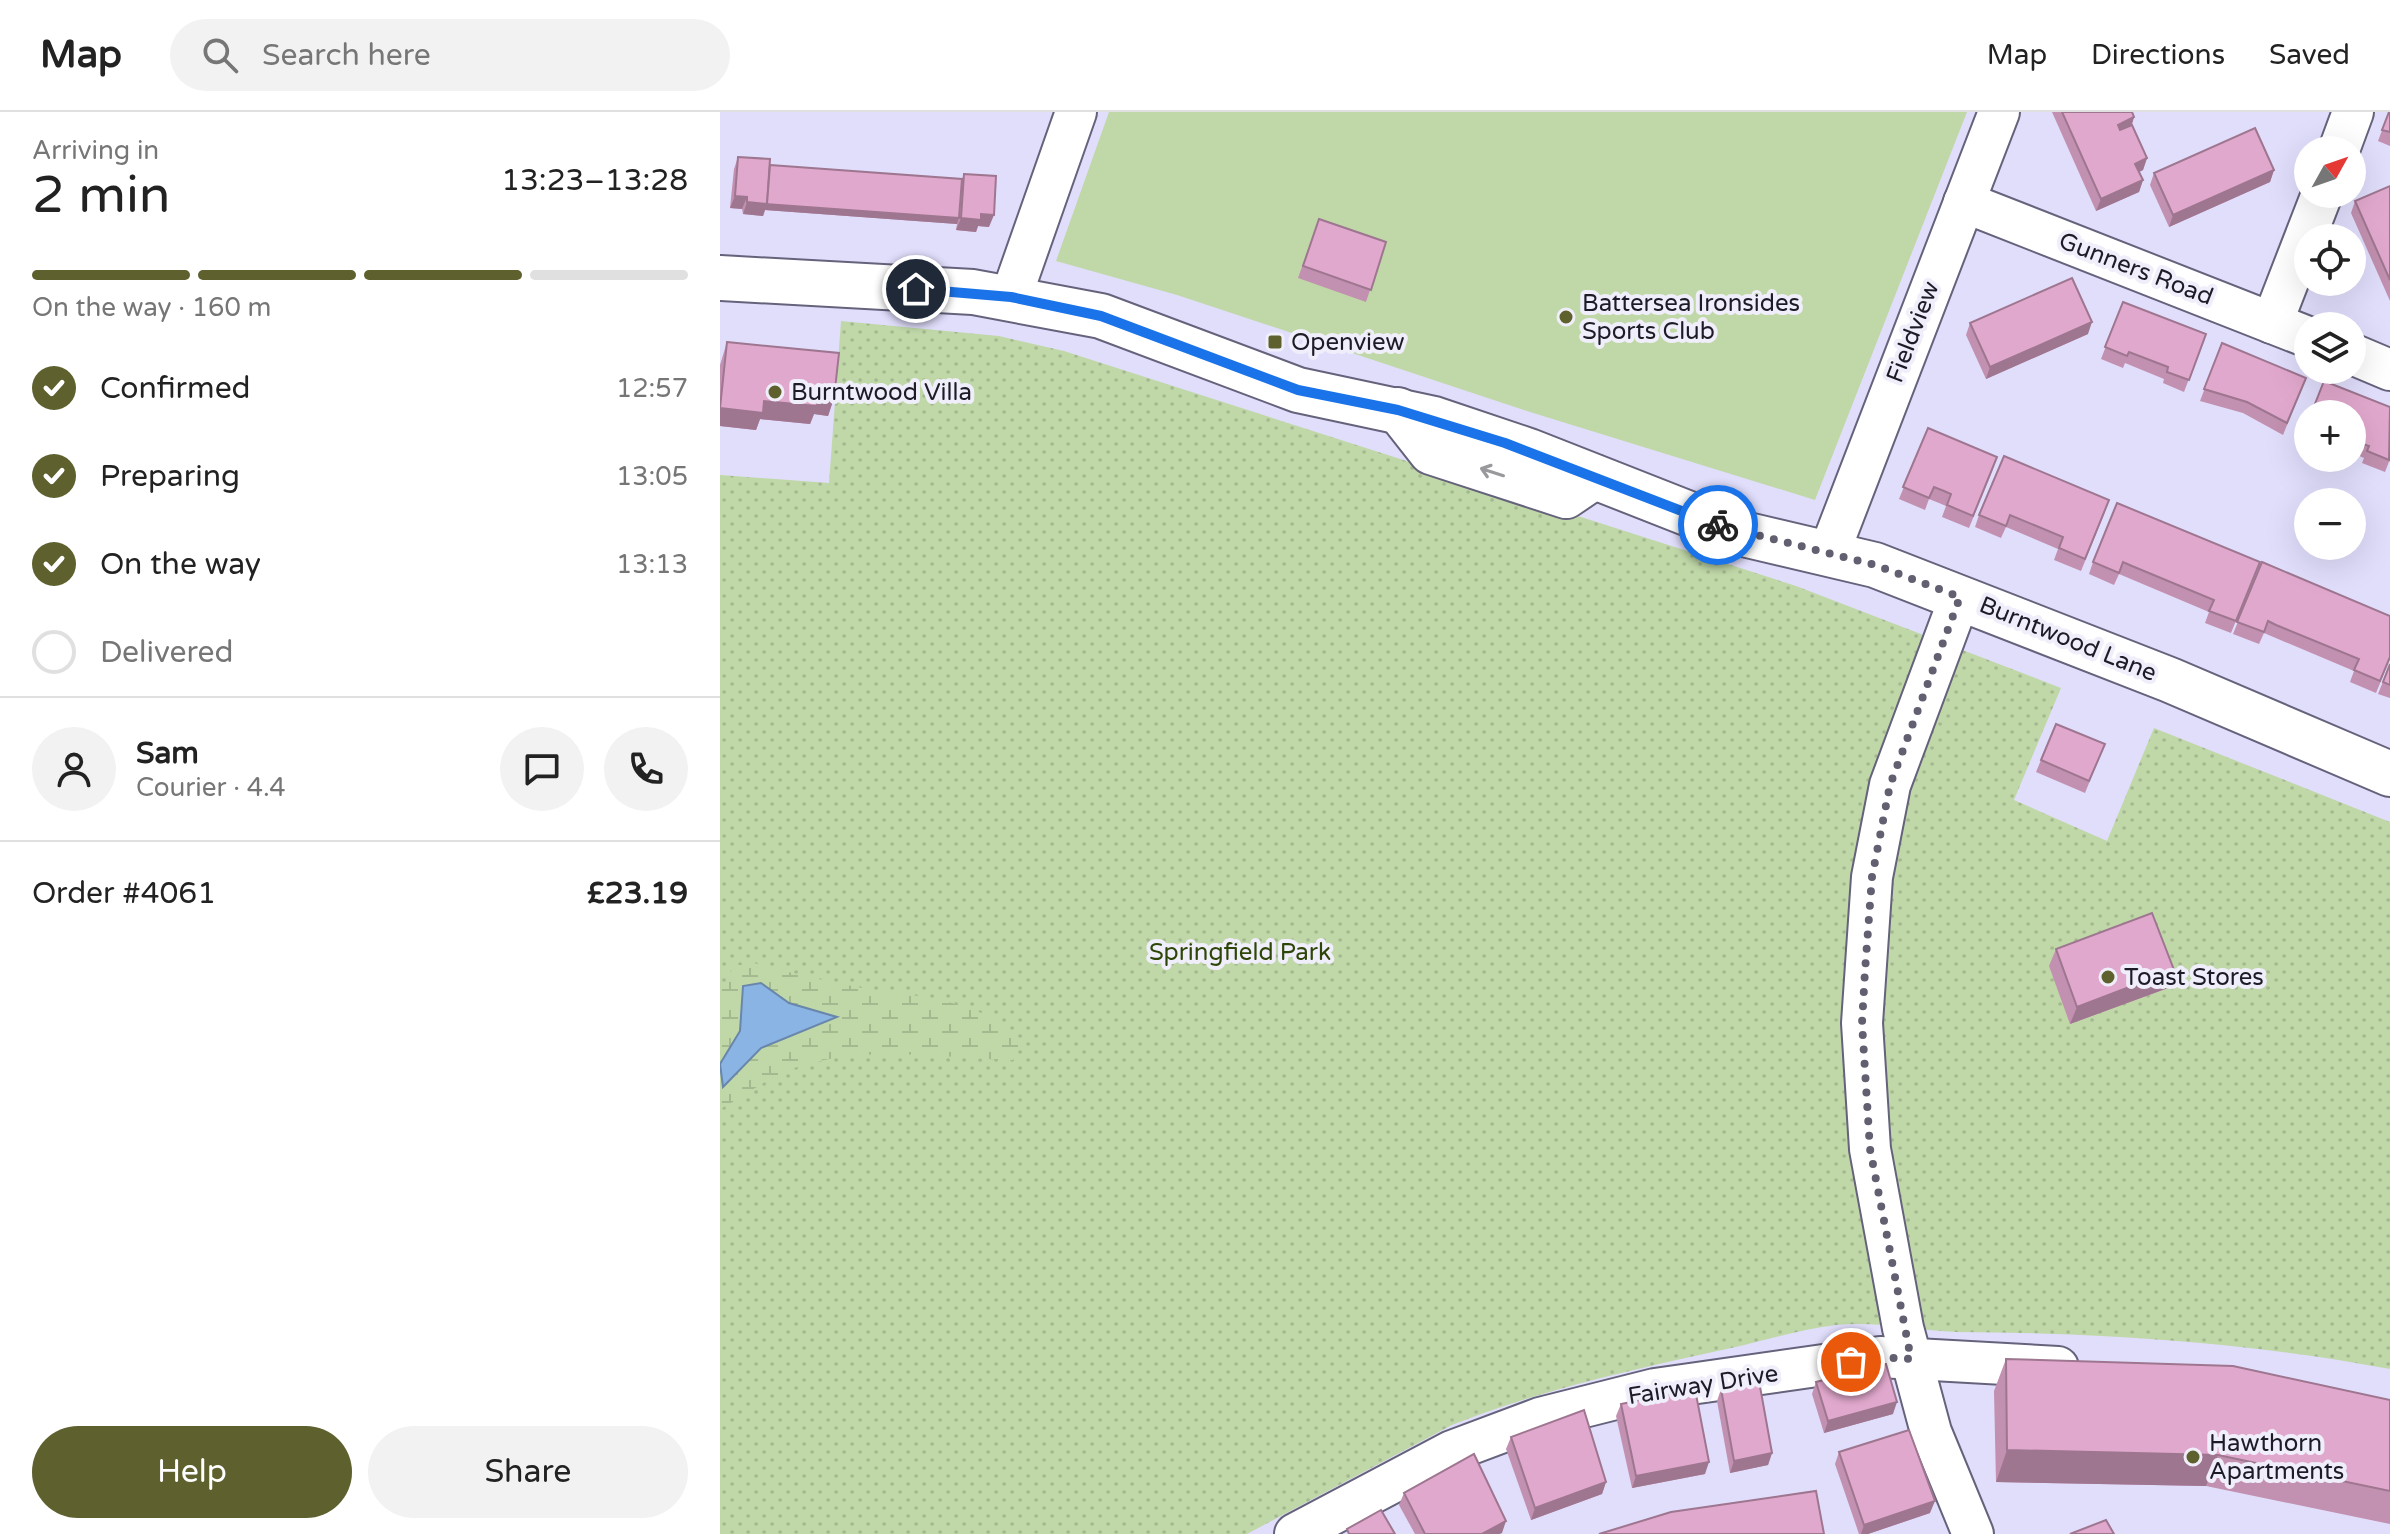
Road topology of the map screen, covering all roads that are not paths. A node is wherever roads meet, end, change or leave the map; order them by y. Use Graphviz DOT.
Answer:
graph roads {
  1 [pos="1076,112"];
  2 [pos="1999,112"];
  3 [pos="2353,112"];
  4 [pos="2344,136"];
  5 [pos="1964,202"];
  6 [pos="2319,208"];
  7 [pos="720,278"];
  8 [pos="1011,297"];
  9 [pos="2290,330"];
  10 [pos="1173,346"];
  11 [pos="2366,360"];
  12 [pos="2390,370"];
  13 [pos="1325,397"];
  14 [pos="1829,553"];
  15 [pos="1960,597"];
  16 [pos="2390,774"];
  17 [pos="1911,1359"];
  18 [pos="2091,1369"];
  19 [pos="1314,1529"];
  20 [pos="1973,1534"];
  1 -- 8 [label="street"];
  2 -- 5 [label="street, Fieldview"];
  3 -- 4 [label="street"];
  5 -- 9 [label="street, Gunners Road"];
  5 -- 14 [label="street, Fieldview"];
  6 -- 9 [label="street"];
  7 -- 8 [label="main road"];
  8 -- 10 [label="main road"];
  10 -- 13 [label="main road"];
  10 -- 13 [label="main road"];
  11 -- 12 [label="street"];
  13 -- 14 [label="main road, Burntwood Lane"];
  14 -- 15 [label="main road, Burntwood Lane"];
  15 -- 16 [label="main road, Burntwood Lane"];
  15 -- 17 [label="street"];
  17 -- 18 [label="street, Fairway Drive"];
  17 -- 19 [label="street, Fairway Drive"];
  17 -- 20 [label="street"];
}
